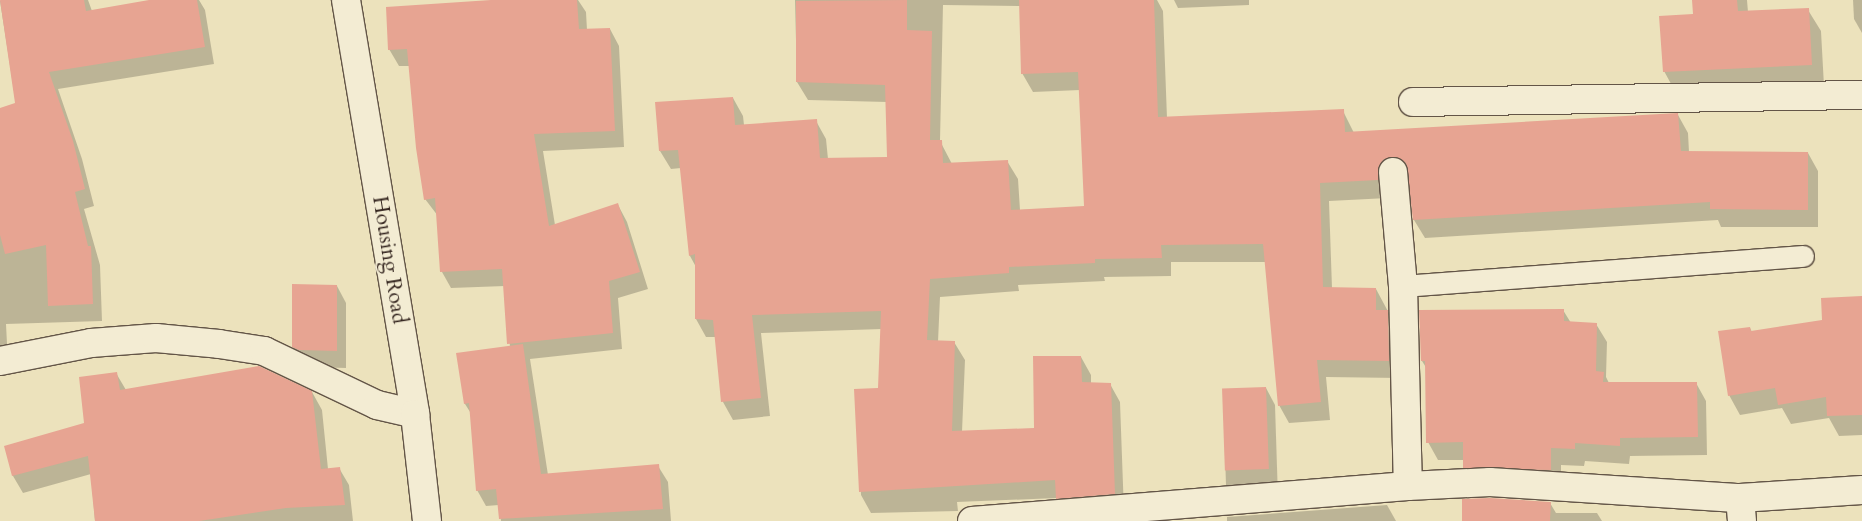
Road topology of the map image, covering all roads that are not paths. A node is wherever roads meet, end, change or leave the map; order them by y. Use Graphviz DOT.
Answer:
graph roads {
  1 [pos="346,0"];
  2 [pos="1862,95"];
  3 [pos="1413,102"];
  4 [pos="1393,172"];
  5 [pos="1803,256"];
  6 [pos="1403,286"];
  7 [pos="0,361"];
  8 [pos="415,414"];
  9 [pos="1408,486"];
  10 [pos="1862,490"];
  11 [pos="1741,510"];
  12 [pos="427,521"];
  13 [pos="972,521"];
  1 -- 8 [label="street, Housing Road"];
  2 -- 3 [label="street"];
  4 -- 6 [label="street"];
  5 -- 6 [label="lane"];
  6 -- 9 [label="street"];
  7 -- 8 [label="street"];
  8 -- 12 [label="street, Housing Road"];
  9 -- 11 [label="street"];
  9 -- 13 [label="street"];
  10 -- 11 [label="street"];
}
